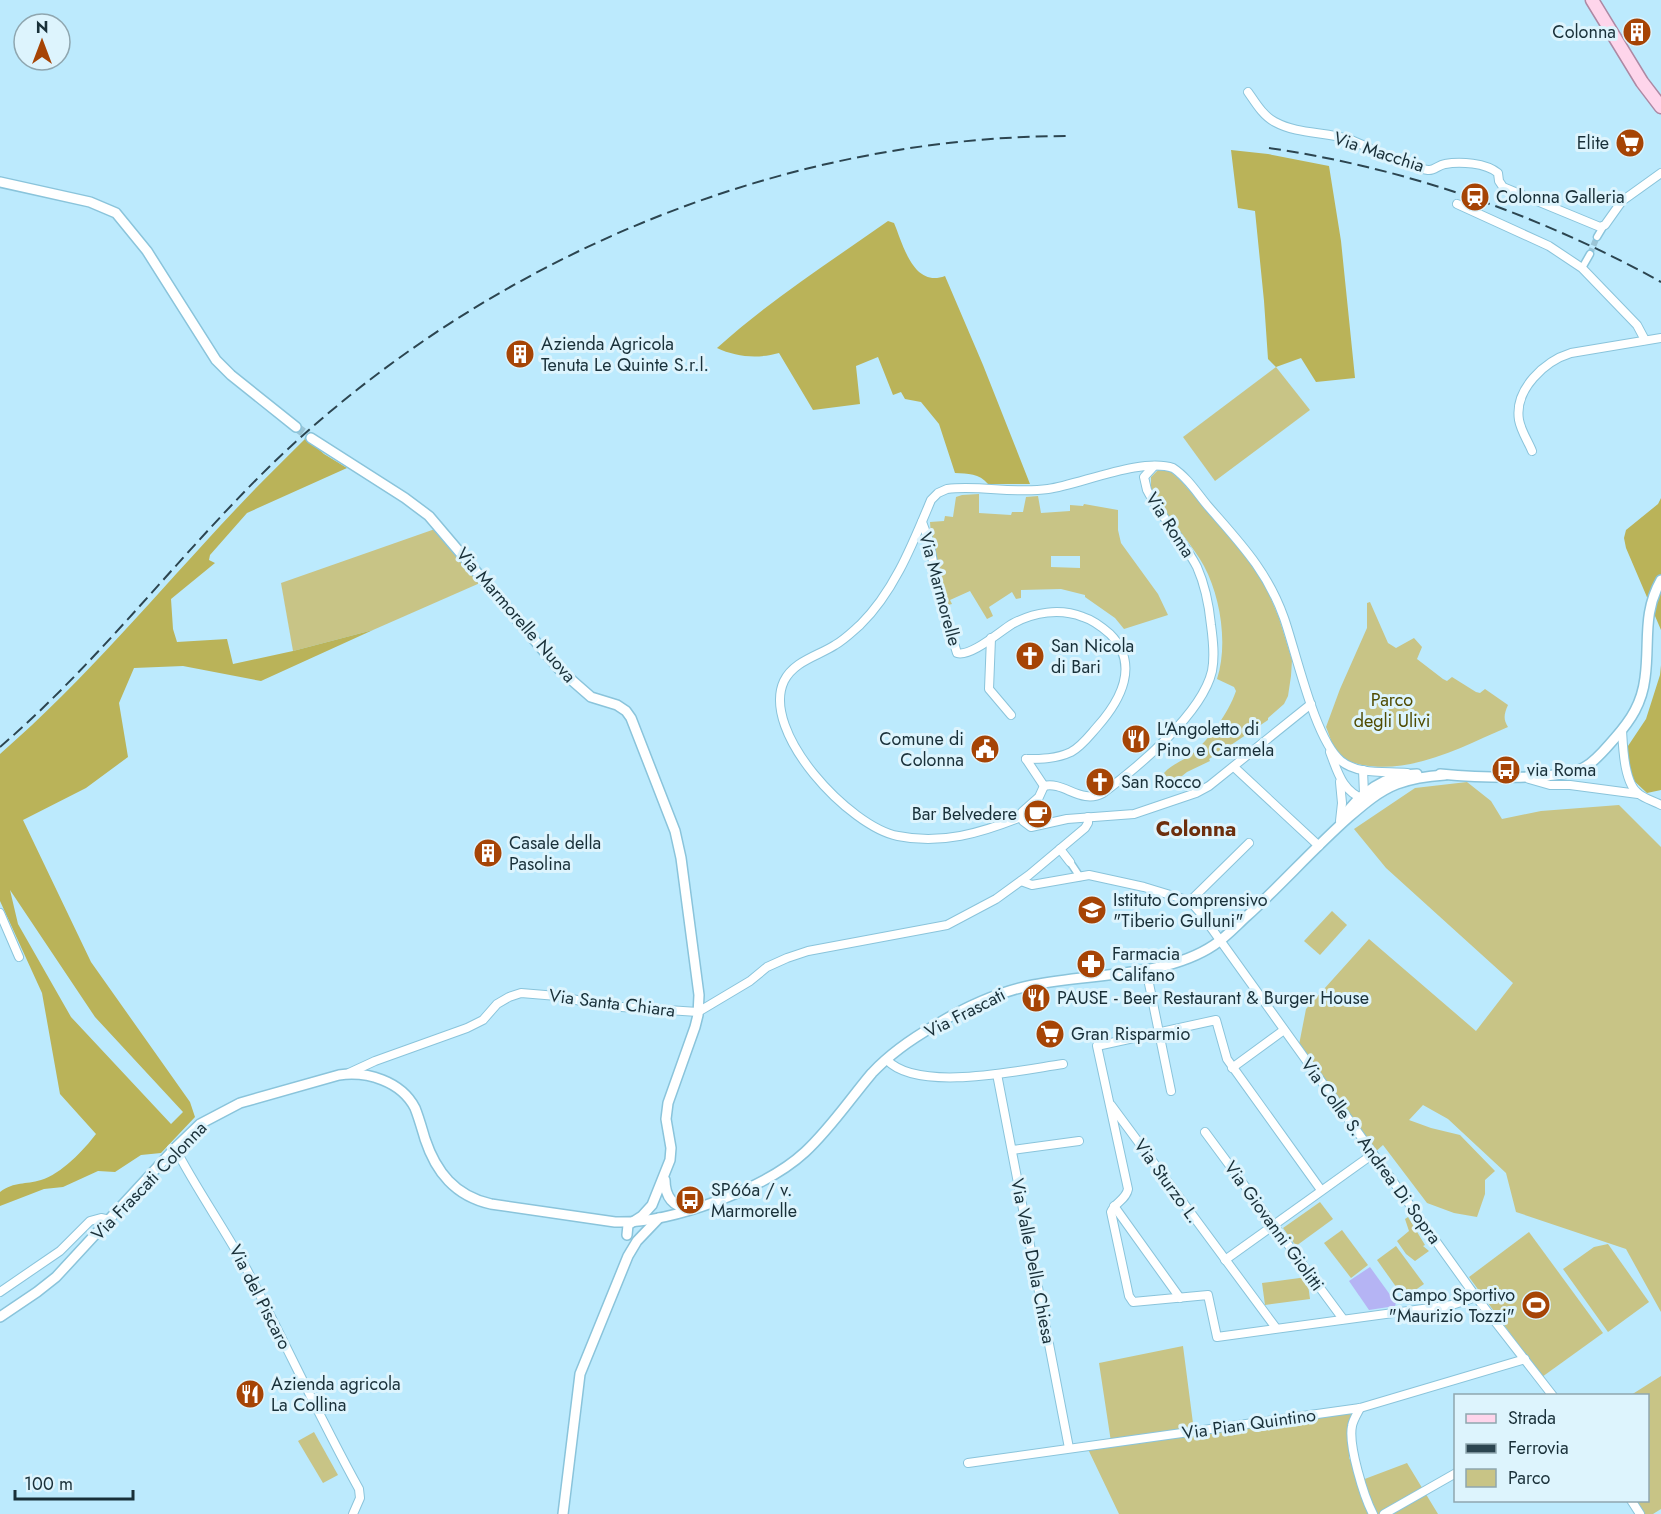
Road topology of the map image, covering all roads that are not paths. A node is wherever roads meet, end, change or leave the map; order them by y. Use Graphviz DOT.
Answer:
graph roads {
  1 [pos="1592,0"];
  2 [pos="1248,92"];
  3 [pos="1661,107"];
  4 [pos="1661,173"];
  5 [pos="0,182"];
  6 [pos="1457,204"];
  7 [pos="1603,227"];
  8 [pos="1597,237"];
  9 [pos="1590,254"];
  10 [pos="1582,268"];
  11 [pos="1661,338"];
  12 [pos="1645,340"];
  13 [pos="296,427"];
  14 [pos="311,438"];
  15 [pos="1532,451"];
  16 [pos="1154,466"];
  17 [pos="922,522"];
  18 [pos="1661,580"];
  19 [pos="991,638"];
  20 [pos="1311,704"];
  21 [pos="1011,716"];
  22 [pos="1622,730"];
  23 [pos="1327,744"];
  24 [pos="1234,767"];
  25 [pos="1363,770"];
  26 [pos="1415,774"];
  27 [pos="1445,775"];
  28 [pos="1522,776"];
  29 [pos="1339,777"];
  30 [pos="1044,786"];
  31 [pos="1638,794"];
  32 [pos="1364,798"];
  33 [pos="1661,805"];
  34 [pos="1088,817"];
  35 [pos="1022,819"];
  36 [pos="1337,827"];
  37 [pos="1249,843"];
  38 [pos="1319,846"];
  39 [pos="1059,849"];
  40 [pos="1070,862"];
  41 [pos="1080,877"];
  42 [pos="1021,880"];
  43 [pos="1190,901"];
  44 [pos="0,913"];
  45 [pos="1220,941"];
  46 [pos="19,957"];
  47 [pos="1146,969"];
  48 [pos="698,1012"];
  49 [pos="1284,1030"];
  50 [pos="1159,1032"];
  51 [pos="887,1060"];
  52 [pos="1063,1064"];
  53 [pos="1232,1068"];
  54 [pos="349,1073"];
  55 [pos="997,1074"];
  56 [pos="1171,1091"];
  57 [pos="1108,1101"];
  58 [pos="1205,1132"];
  59 [pos="1079,1141"];
  60 [pos="175,1148"];
  61 [pos="1012,1150"];
  62 [pos="1373,1154"];
  63 [pos="665,1175"];
  64 [pos="1321,1190"];
  65 [pos="704,1206"];
  66 [pos="1114,1206"];
  67 [pos="680,1213"];
  68 [pos="659,1218"];
  69 [pos="110,1220"];
  70 [pos="602,1221"];
  71 [pos="634,1221"];
  72 [pos="1274,1226"];
  73 [pos="627,1235"];
  74 [pos="641,1236"];
  75 [pos="1225,1260"];
  76 [pos="624,1264"];
  77 [pos="0,1292"];
  78 [pos="1476,1297"];
  79 [pos="1180,1298"];
  80 [pos="0,1317"];
  81 [pos="1343,1319"];
  82 [pos="1276,1328"];
  83 [pos="1525,1359"];
  84 [pos="1552,1394"];
  85 [pos="1360,1408"];
  86 [pos="1069,1448"];
  87 [pos="968,1463"];
  88 [pos="1454,1474"];
  89 [pos="353,1514"];
  90 [pos="563,1514"];
  91 [pos="1373,1514"];
  92 [pos="1384,1514"];
  1 -- 3 [label="main road"];
  2 -- 7 [label="street, Via Macchia"];
  4 -- 7 [label="street"];
  5 -- 13 [label="street"];
  6 -- 10 [label="street"];
  7 -- 8 [label="street"];
  9 -- 10 [label="street"];
  10 -- 12 [label="street"];
  11 -- 12 [label="street"];
  12 -- 15 [label="street"];
  14 -- 48 [label="street, Via Marmorelle Nuova"];
  16 -- 17 [label="street"];
  16 -- 20 [label="street, Via Roma"];
  16 -- 30 [label="street, Via Roma"];
  17 -- 19 [label="street, Via Marmorelle"];
  17 -- 35 [label="street"];
  18 -- 22 [label="street"];
  19 -- 21 [label="street"];
  19 -- 30 [label="street"];
  20 -- 23 [label="street, Via Roma"];
  20 -- 24 [label="street"];
  22 -- 28 [label="street"];
  22 -- 31 [label="street"];
  23 -- 25 [label="street, Via Roma"];
  23 -- 29 [label="street"];
  24 -- 34 [label="street"];
  24 -- 38 [label="street"];
  25 -- 26 [label="street"];
  25 -- 32 [label="street"];
  26 -- 27 [label="street"];
  26 -- 32 [label="street"];
  27 -- 28 [label="street"];
  27 -- 32 [label="street"];
  28 -- 31 [label="street"];
  29 -- 32 [label="street"];
  29 -- 36 [label="street"];
  30 -- 35 [label="street"];
  31 -- 33 [label="street"];
  32 -- 36 [label="street, Via Frascati"];
  34 -- 35 [label="street"];
  34 -- 39 [label="street, Via Santa Chiara"];
  36 -- 38 [label="street, Via Frascati"];
  37 -- 43 [label="street"];
  38 -- 45 [label="street, Via Frascati"];
  39 -- 40 [label="street"];
  39 -- 42 [label="street, Via Santa Chiara"];
  40 -- 41 [label="street"];
  41 -- 42 [label="street"];
  41 -- 43 [label="street"];
  42 -- 48 [label="street, Via Santa Chiara"];
  43 -- 45 [label="street, Via Colle S. Andrea Di Sopra"];
  44 -- 46 [label="street"];
  45 -- 47 [label="street, Via Frascati"];
  45 -- 49 [label="street, Via Colle S. Andrea Di Sopra"];
  47 -- 50 [label="street"];
  47 -- 51 [label="street, Via Frascati"];
  48 -- 54 [label="street, Via Santa Chiara"];
  48 -- 63 [label="street, Via Marmorelle Nuova"];
  49 -- 53 [label="street"];
  49 -- 62 [label="street, Via Colle S. Andrea Di Sopra"];
  50 -- 53 [label="street"];
  50 -- 56 [label="street"];
  50 -- 57 [label="street"];
  51 -- 55 [label="street"];
  51 -- 65 [label="street, Via Frascati"];
  52 -- 55 [label="street"];
  53 -- 64 [label="street"];
  54 -- 60 [label="street, Via Frascati Colonna"];
  54 -- 70 [label="street, Via Frascati Colonna"];
  55 -- 61 [label="street, Via Valle Della Chiesa"];
  57 -- 66 [label="street"];
  57 -- 75 [label="street, Via Sturzo L."];
  58 -- 72 [label="street, Via Giovanni Giolitti"];
  59 -- 61 [label="street"];
  60 -- 69 [label="street, Via Frascati Colonna"];
  60 -- 89 [label="street, Via del Piscaro"];
  61 -- 86 [label="street, Via Valle Della Chiesa"];
  62 -- 64 [label="street"];
  62 -- 78 [label="street, Via Colle S. Andrea Di Sopra"];
  63 -- 65 [label="street, Via Marmorelle Nuova"];
  63 -- 71 [label="street, Via Marmorelle Nuova"];
  64 -- 72 [label="street"];
  65 -- 67 [label="street, Via Frascati"];
  66 -- 79 [label="street"];
  66 -- 79 [label="street"];
  67 -- 68 [label="street, Via Frascati Colonna"];
  68 -- 71 [label="street, Via Frascati Colonna"];
  68 -- 74 [label="street"];
  69 -- 77 [label="street"];
  69 -- 80 [label="street, Via Frascati Colonna"];
  70 -- 71 [label="street, Via Frascati Colonna"];
  70 -- 73 [label="street"];
  71 -- 73 [label="street, Via Marmorelle Nuova"];
  71 -- 74 [label="street"];
  72 -- 75 [label="street"];
  72 -- 81 [label="street, Via Giovanni Giolitti"];
  73 -- 76 [label="street"];
  74 -- 76 [label="street"];
  75 -- 82 [label="street, Via Sturzo L."];
  76 -- 90 [label="street"];
  78 -- 81 [label="street"];
  78 -- 83 [label="street, Via Colle S. Andrea Di Sopra"];
  79 -- 82 [label="street"];
  81 -- 82 [label="street"];
  83 -- 84 [label="street, Via Colle S. Andrea Di Sopra"];
  83 -- 85 [label="street, Via Pian Quintino"];
  85 -- 86 [label="street, Via Pian Quintino"];
  85 -- 91 [label="street"];
  86 -- 87 [label="street, Via Pian Quintino"];
  88 -- 92 [label="street"];
}
